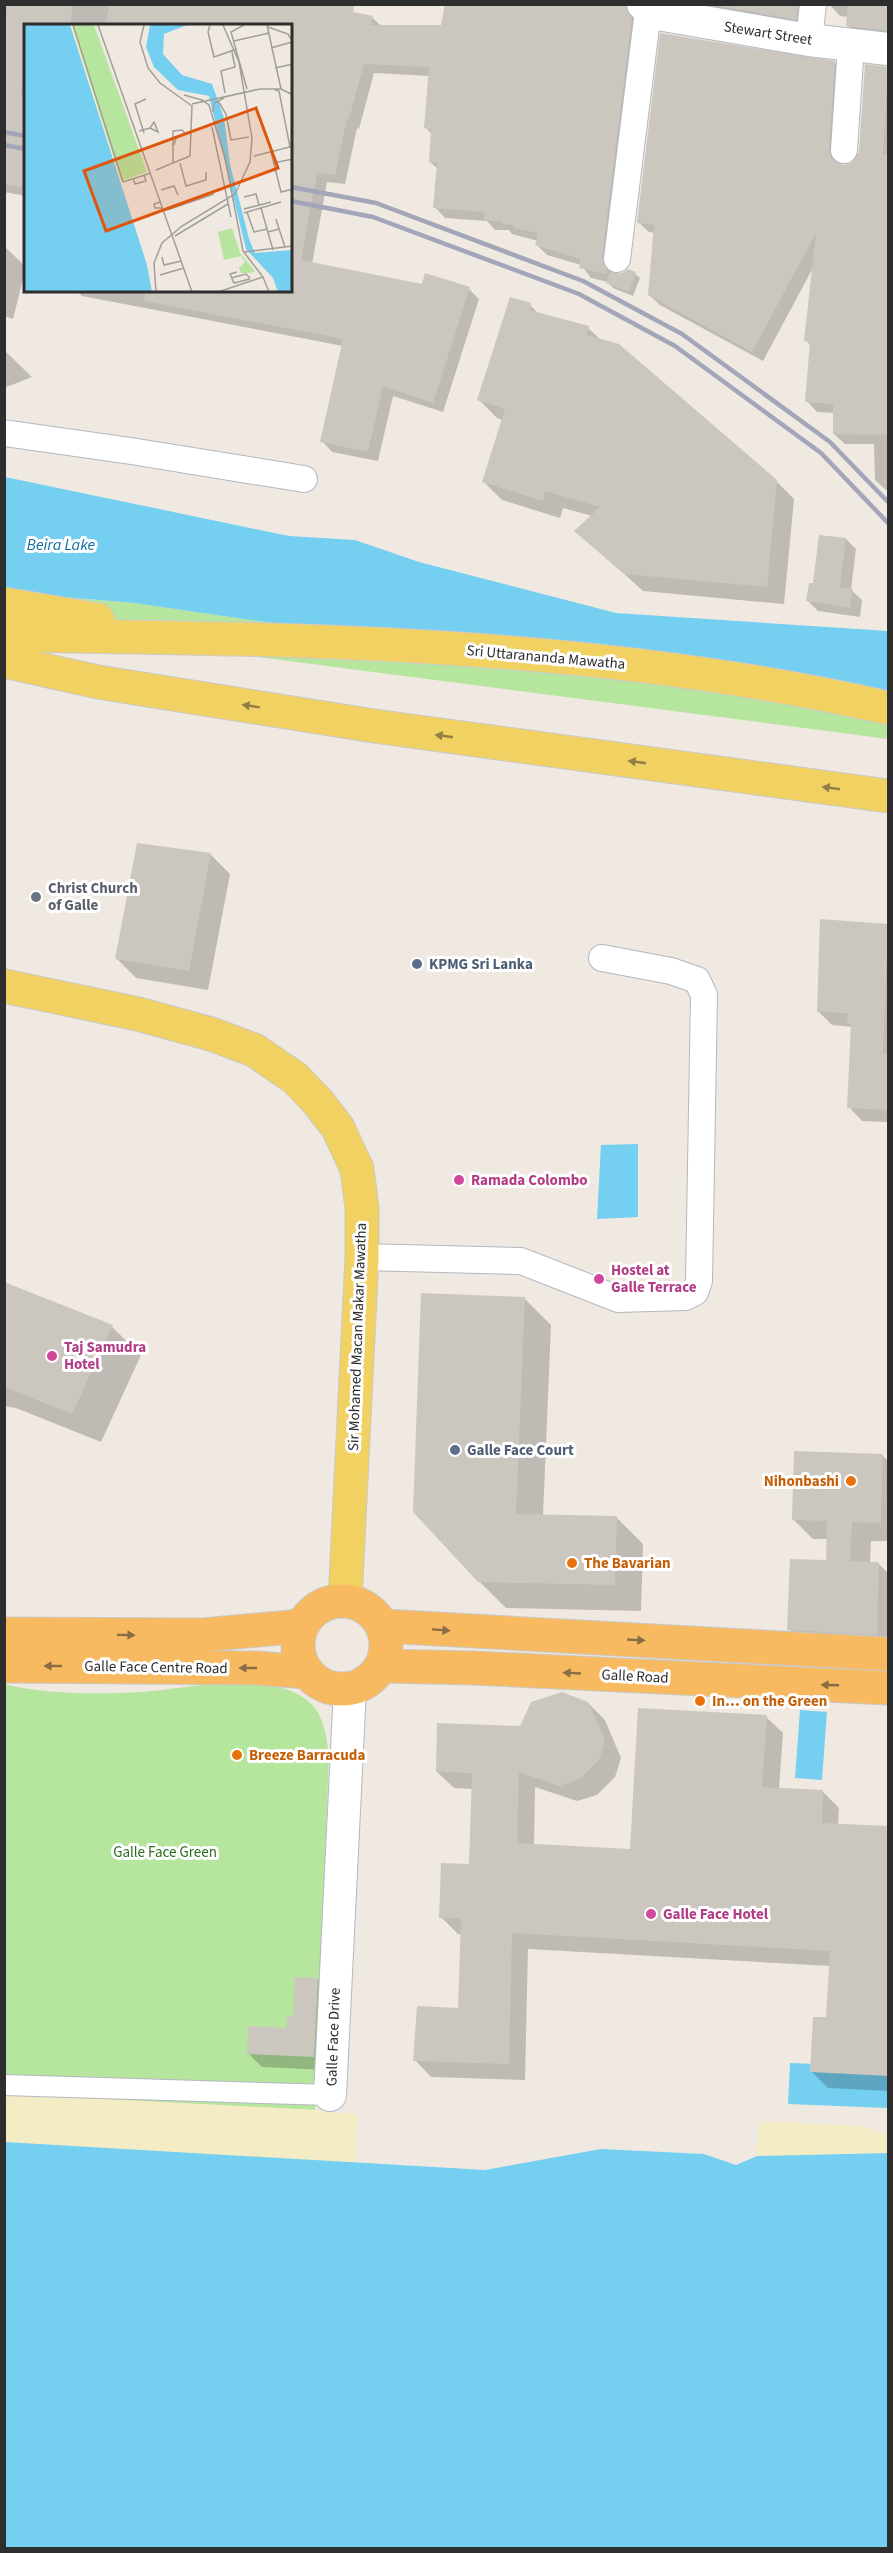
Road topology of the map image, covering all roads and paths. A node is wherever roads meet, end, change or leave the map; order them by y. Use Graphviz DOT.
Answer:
graph roads {
  1 [pos="813,4"];
  2 [pos="646,8"];
  3 [pos="809,40"];
  4 [pos="851,45"];
  5 [pos="888,49"];
  6 [pos="844,150"];
  7 [pos="617,259"];
  8 [pos="4,433"];
  9 [pos="304,479"];
  10 [pos="6,633"];
  11 [pos="201,638"];
  12 [pos="888,708"];
  13 [pos="888,796"];
  14 [pos="602,958"];
  15 [pos="4,986"];
  16 [pos="362,1257"];
  17 [pos="345,1601"];
  18 [pos="302,1626"];
  19 [pos="383,1626"];
  20 [pos="4,1634"];
  21 [pos="888,1654"];
  22 [pos="4,1666"];
  23 [pos="382,1666"];
  24 [pos="306,1672"];
  25 [pos="888,1688"];
  26 [pos="350,1689"];
  27 [pos="4,2085"];
  28 [pos="330,2096"];
  1 -- 3 [label="street"];
  2 -- 3 [label="street, Stewart Street"];
  2 -- 7 [label="street"];
  3 -- 4 [label="street, Stewart Street"];
  4 -- 5 [label="street, Stewart Street"];
  4 -- 6 [label="street"];
  8 -- 9 [label="street"];
  10 -- 11 [label="main road"];
  10 -- 11 [label="main road, Sri Uttarananda Mawatha"];
  13 -- 10 [label="main road, one-way"];
  11 -- 12 [label="main road, Sri Uttarananda Mawatha"];
  14 -- 16 [label="street"];
  15 -- 16 [label="main road, Sir Mohamed Macan Makar Mawatha"];
  16 -- 17 [label="main road, Sir Mohamed Macan Makar Mawatha"];
  17 -- 18 [label="highway"];
  17 -- 19 [label="highway"];
  20 -- 18 [label="highway, one-way"];
  18 -- 24 [label="highway"];
  19 -- 21 [label="highway, one-way"];
  19 -- 23 [label="highway"];
  24 -- 22 [label="highway, Galle Face Centre Road, one-way"];
  25 -- 23 [label="highway, Galle Road, one-way"];
  23 -- 26 [label="highway"];
  24 -- 26 [label="highway"];
  26 -- 28 [label="street, Galle Face Drive"];
  27 -- 28 [label="street, Galle Face Drive"];
}
